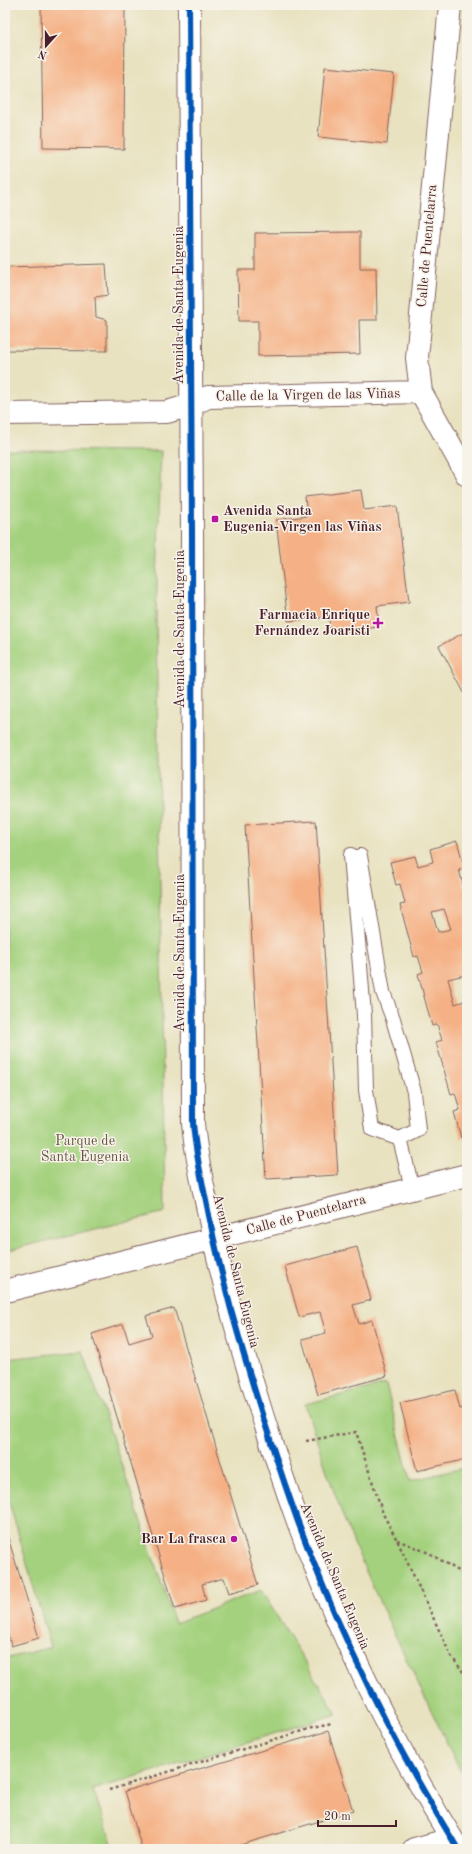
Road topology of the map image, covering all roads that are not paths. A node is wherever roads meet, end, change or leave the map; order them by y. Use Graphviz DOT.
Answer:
graph roads {
  1 [pos="189,5"];
  2 [pos="450,5"];
  3 [pos="421,392"];
  4 [pos="191,405"];
  5 [pos="5,414"];
  6 [pos="467,475"];
  7 [pos="400,1139"];
  8 [pos="467,1175"];
  9 [pos="412,1188"];
  10 [pos="213,1240"];
  11 [pos="5,1291"];
  12 [pos="455,1844"];
  13 [pos="414,1849"];
  1 -- 4 [label="street, Avenida de Santa Eugenia"];
  2 -- 3 [label="street, Calle de Puentelarra"];
  3 -- 4 [label="street, Calle de la Virgen de las Viñas"];
  3 -- 6 [label="street, Calle de Puentelarra"];
  4 -- 5 [label="street, Calle de la Virgen de las Viñas"];
  4 -- 10 [label="street, Avenida de Santa Eugenia"];
  7 -- 7 [label="lane"];
  7 -- 9 [label="lane"];
  8 -- 9 [label="street, Calle de Puentelarra"];
  9 -- 10 [label="street, Calle de Puentelarra"];
  10 -- 11 [label="street, Calle de Puentelarra"];
  10 -- 12 [label="street, Avenida de Santa Eugenia"];
  12 -- 13 [label="street"];
}
